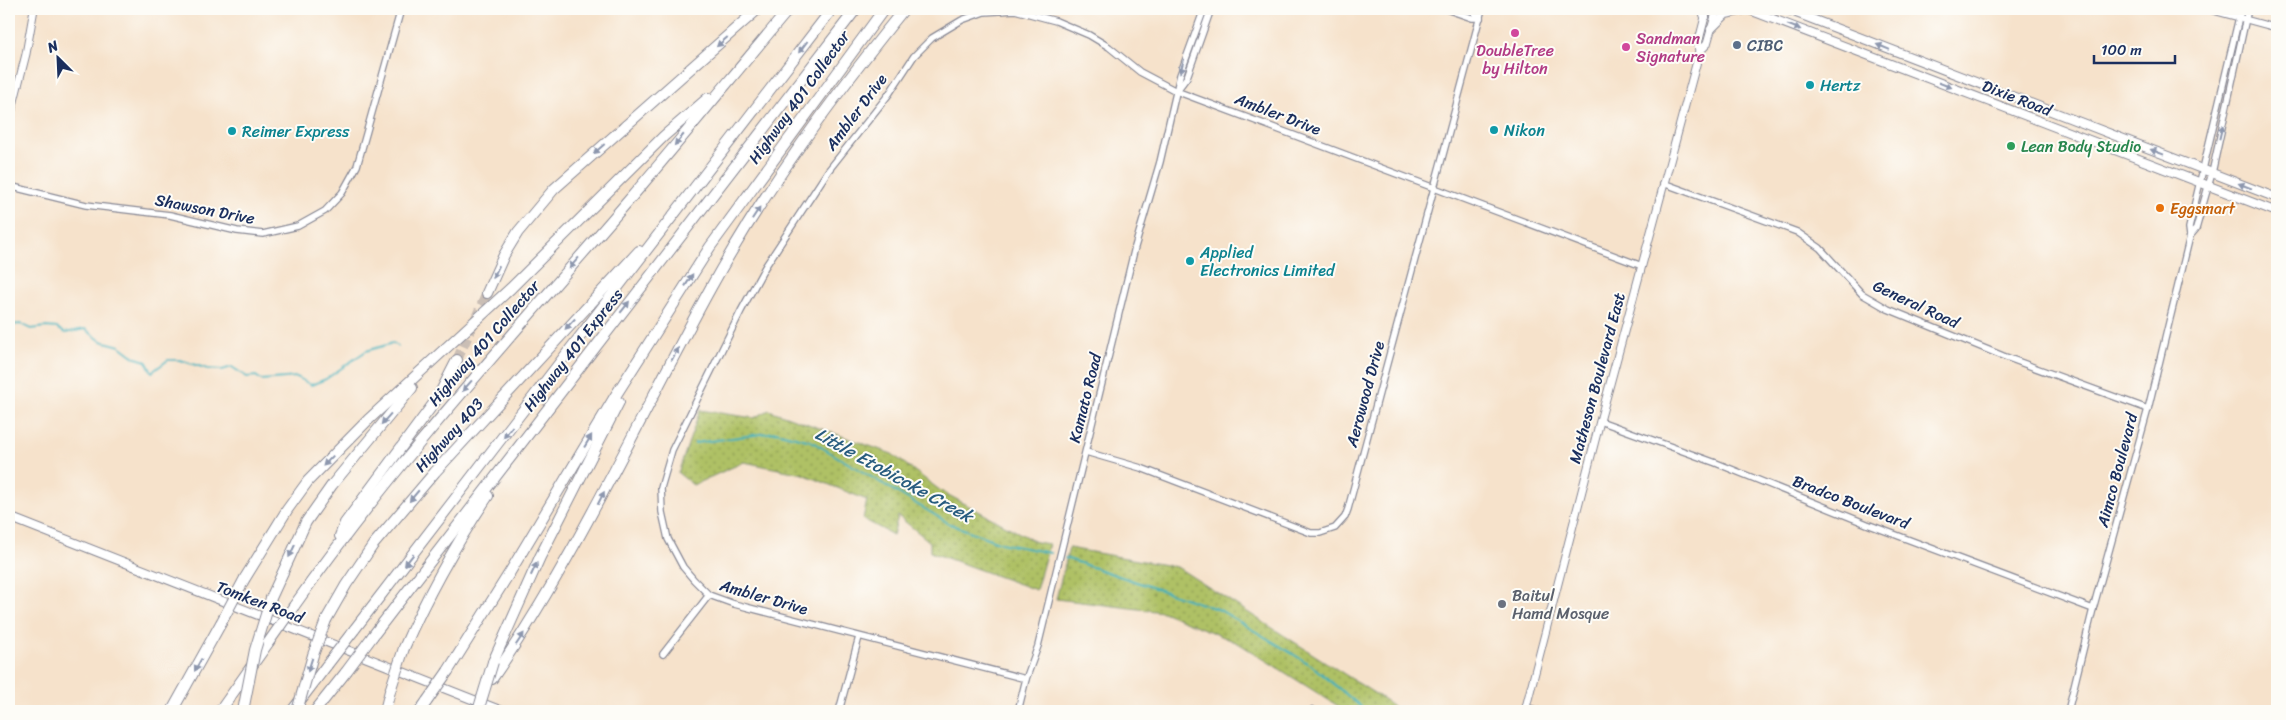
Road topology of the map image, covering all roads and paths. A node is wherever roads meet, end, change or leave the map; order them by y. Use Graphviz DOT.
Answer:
graph roads {
  1 [pos="34,9"];
  2 [pos="401,9"];
  3 [pos="758,9"];
  4 [pos="790,9"];
  5 [pos="832,9"];
  6 [pos="856,9"];
  7 [pos="884,9"];
  8 [pos="904,9"];
  9 [pos="1204,9"];
  10 [pos="1210,9"];
  11 [pos="1446,9"];
  12 [pos="1466,9"];
  13 [pos="1482,9"];
  14 [pos="1702,9"];
  15 [pos="1717,9"];
  16 [pos="1748,9"];
  17 [pos="1786,9"];
  18 [pos="2206,9"];
  19 [pos="2240,9"];
  20 [pos="2248,9"];
  21 [pos="1706,13"];
  22 [pos="1480,18"];
  23 [pos="2238,18"];
  24 [pos="2246,20"];
  25 [pos="2277,28"];
  26 [pos="1711,30"];
  27 [pos="1699,52"];
  28 [pos="733,75"];
  29 [pos="1176,91"];
  30 [pos="9,122"];
  31 [pos="2202,169"];
  32 [pos="2212,173"];
  33 [pos="2199,182"];
  34 [pos="1663,183"];
  35 [pos="9,186"];
  36 [pos="2208,186"];
  37 [pos="1432,188"];
  38 [pos="2277,198"];
  39 [pos="676,212"];
  40 [pos="2277,212"];
  41 [pos="2190,236"];
  42 [pos="1642,266"];
  43 [pos="487,293"];
  44 [pos="645,352"];
  45 [pos="440,355"];
  46 [pos="457,360"];
  47 [pos="2148,409"];
  48 [pos="542,415"];
  49 [pos="1600,421"];
  50 [pos="1086,452"];
  51 [pos="9,517"];
  52 [pos="338,544"];
  53 [pos="709,595"];
  54 [pos="2093,609"];
  55 [pos="859,637"];
  56 [pos="663,654"];
  57 [pos="1026,679"];
  58 [pos="1525,709"];
  59 [pos="172,711"];
  60 [pos="220,711"];
  61 [pos="243,711"];
  62 [pos="292,711"];
  63 [pos="297,711"];
  64 [pos="315,711"];
  65 [pos="385,711"];
  66 [pos="420,711"];
  67 [pos="470,711"];
  68 [pos="478,711"];
  69 [pos="502,711"];
  70 [pos="839,711"];
  71 [pos="1018,711"];
  72 [pos="1539,711"];
  73 [pos="2068,711"];
  1 -- 30 [label="street"];
  2 -- 35 [label="street, Shawson Drive"];
  3 -- 43 [label="highway, one-way"];
  4 -- 28 [label="highway, Highway 401 Collector"];
  5 -- 39 [label="highway, Highway 401 Express, one-way"];
  48 -- 6 [label="highway, Highway 401 Express, one-way"];
  44 -- 7 [label="highway, Highway 401 Collector, one-way"];
  67 -- 8 [label="highway, one-way, bridge"];
  9 -- 29 [label="street, Kamato Road, one-way"];
  10 -- 29 [label="street"];
  11 -- 22 [label="street"];
  12 -- 22 [label="street"];
  13 -- 22 [label="street, Aerowood Drive"];
  14 -- 21 [label="main road"];
  15 -- 26 [label="street, Matheson Boulevard East"];
  16 -- 26 [label="main road"];
  16 -- 33 [label="main road, Dixie Road, one-way"];
  31 -- 17 [label="main road, Dixie Road, one-way"];
  18 -- 23 [label="street"];
  19 -- 23 [label="street, Aimco Boulevard"];
  20 -- 24 [label="street, Aimco Boulevard"];
  21 -- 27 [label="street, Matheson Boulevard East"];
  22 -- 37 [label="street, Aerowood Drive"];
  23 -- 24 [label="street"];
  23 -- 31 [label="street, Aimco Boulevard"];
  24 -- 25 [label="street"];
  32 -- 24 [label="street, Aimco Boulevard, one-way"];
  26 -- 27 [label="street, Matheson Boulevard East"];
  27 -- 34 [label="street, Matheson Boulevard East"];
  28 -- 45 [label="highway"];
  28 -- 52 [label="highway, Highway 401 Collector, one-way"];
  29 -- 37 [label="street, Ambler Drive"];
  29 -- 50 [label="street, Kamato Road"];
  29 -- 53 [label="street, Ambler Drive"];
  31 -- 32 [label="main road, Dixie Road"];
  31 -- 33 [label="street, Aimco Boulevard"];
  32 -- 36 [label="street, Aimco Boulevard"];
  38 -- 32 [label="main road, Dixie Road, one-way"];
  33 -- 36 [label="main road, Dixie Road"];
  33 -- 41 [label="street, Aimco Boulevard"];
  34 -- 42 [label="street, Matheson Boulevard East"];
  34 -- 47 [label="street, General Road"];
  36 -- 40 [label="main road, Dixie Road"];
  36 -- 41 [label="street, Aimco Boulevard"];
  37 -- 42 [label="street, Ambler Drive"];
  37 -- 50 [label="street, Aerowood Drive"];
  39 -- 62 [label="highway, Highway 401 Express, one-way, bridge"];
  39 -- 63 [label="highway, Highway 403, one-way, bridge"];
  41 -- 47 [label="street, Aimco Boulevard"];
  42 -- 49 [label="street, Matheson Boulevard East"];
  66 -- 44 [label="highway, Highway 401 Collector, one-way, bridge"];
  68 -- 44 [label="highway, one-way, bridge"];
  45 -- 59 [label="highway, one-way, bridge"];
  45 -- 61 [label="highway, one-way, bridge"];
  46 -- 52 [label="highway"];
  47 -- 54 [label="street, Aimco Boulevard"];
  48 -- 64 [label="highway, Highway 401 Express, bridge"];
  48 -- 65 [label="highway, bridge"];
  49 -- 54 [label="street, Bradco Boulevard"];
  49 -- 58 [label="street, Matheson Boulevard East"];
  50 -- 57 [label="street, Kamato Road"];
  51 -- 69 [label="main road, Tomken Road"];
  52 -- 60 [label="highway, Highway 401 Collector, bridge"];
  53 -- 55 [label="street, Ambler Drive"];
  53 -- 56 [label="street"];
  54 -- 73 [label="street, Aimco Boulevard"];
  55 -- 57 [label="street, Ambler Drive"];
  55 -- 70 [label="street"];
  57 -- 71 [label="street, Kamato Road"];
  58 -- 72 [label="street"];
}
